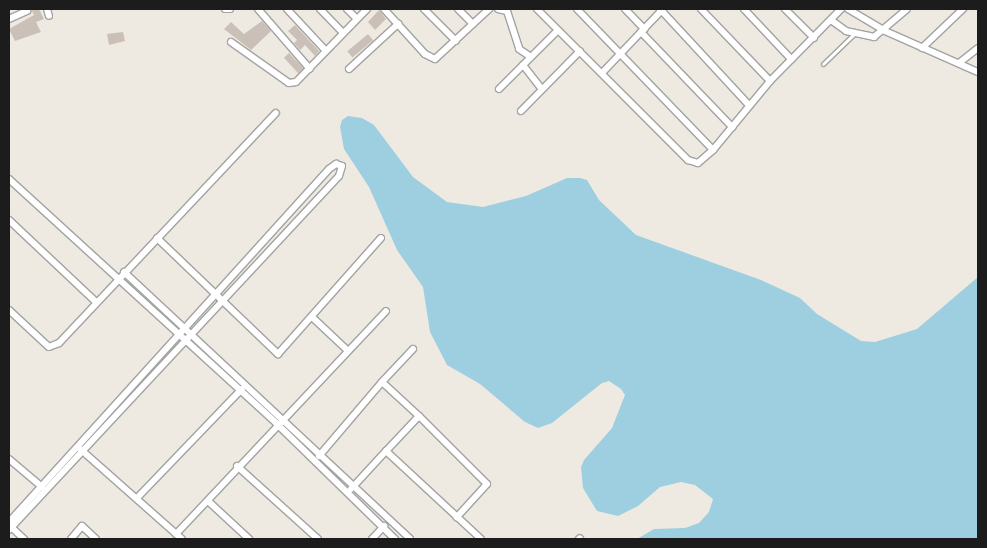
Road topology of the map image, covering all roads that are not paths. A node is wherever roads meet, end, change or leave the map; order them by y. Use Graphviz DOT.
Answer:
graph roads {
  1 [pos="47,9"];
  2 [pos="225,9"];
  3 [pos="230,9"];
  4 [pos="258,9"];
  5 [pos="287,9"];
  6 [pos="320,9"];
  7 [pos="347,9"];
  8 [pos="367,9"];
  9 [pos="384,9"];
  10 [pos="424,9"];
  11 [pos="458,9"];
  12 [pos="489,9"];
  13 [pos="498,9"];
  14 [pos="537,9"];
  15 [pos="577,9"];
  16 [pos="625,9"];
  17 [pos="662,9"];
  18 [pos="701,9"];
  19 [pos="744,9"];
  20 [pos="785,9"];
  21 [pos="841,9"];
  22 [pos="848,9"];
  23 [pos="907,9"];
  24 [pos="963,9"];
  25 [pos="507,10"];
  26 [pos="27,11"];
  27 [pos="49,16"];
  28 [pos="9,19"];
  29 [pos="356,20"];
  30 [pos="831,20"];
  31 [pos="398,24"];
  32 [pos="473,24"];
  33 [pos="558,30"];
  34 [pos="885,30"];
  35 [pos="643,31"];
  36 [pos="343,33"];
  37 [pos="856,33"];
  38 [pos="814,38"];
  39 [pos="456,41"];
  40 [pos="232,42"];
  41 [pos="922,48"];
  42 [pos="978,48"];
  43 [pos="326,51"];
  44 [pos="580,51"];
  45 [pos="621,54"];
  46 [pos="531,58"];
  47 [pos="791,59"];
  48 [pos="959,63"];
  49 [pos="823,64"];
  50 [pos="523,65"];
  51 [pos="310,69"];
  52 [pos="349,69"];
  53 [pos="978,72"];
  54 [pos="602,73"];
  55 [pos="770,81"];
  56 [pos="542,88"];
  57 [pos="499,89"];
  58 [pos="749,105"];
  59 [pos="521,111"];
  60 [pos="276,114"];
  61 [pos="732,126"];
  62 [pos="713,150"];
  63 [pos="9,178"];
  64 [pos="9,220"];
  65 [pos="157,238"];
  66 [pos="381,238"];
  67 [pos="124,272"];
  68 [pos="118,278"];
  69 [pos="215,293"];
  70 [pos="222,299"];
  71 [pos="96,302"];
  72 [pos="9,310"];
  73 [pos="386,311"];
  74 [pos="312,317"];
  75 [pos="184,327"];
  76 [pos="191,333"];
  77 [pos="177,335"];
  78 [pos="184,341"];
  79 [pos="413,349"];
  80 [pos="347,350"];
  81 [pos="382,382"];
  82 [pos="246,384"];
  83 [pos="240,391"];
  84 [pos="419,416"];
  85 [pos="282,418"];
  86 [pos="277,424"];
  87 [pos="76,446"];
  88 [pos="82,451"];
  89 [pos="386,451"];
  90 [pos="320,454"];
  91 [pos="9,459"];
  92 [pos="315,461"];
  93 [pos="237,466"];
  94 [pos="353,486"];
  95 [pos="43,488"];
  96 [pos="348,492"];
  97 [pos="137,498"];
  98 [pos="208,501"];
  99 [pos="457,517"];
  100 [pos="389,520"];
  101 [pos="9,526"];
  102 [pos="383,527"];
  103 [pos="311,533"];
  104 [pos="176,534"];
  105 [pos="24,539"];
  106 [pos="70,539"];
  107 [pos="96,539"];
  108 [pos="182,539"];
  109 [pos="249,539"];
  110 [pos="305,539"];
  111 [pos="318,539"];
  112 [pos="372,539"];
  113 [pos="395,539"];
  114 [pos="410,539"];
  115 [pos="481,539"];
  1 -- 27 [label="street"];
  2 -- 3 [label="street"];
  4 -- 51 [label="street"];
  5 -- 43 [label="street"];
  6 -- 36 [label="street"];
  7 -- 29 [label="street"];
  8 -- 29 [label="street"];
  9 -- 31 [label="street"];
  10 -- 39 [label="street"];
  11 -- 32 [label="street"];
  12 -- 32 [label="street"];
  13 -- 25 [label="street"];
  14 -- 33 [label="street"];
  15 -- 45 [label="street"];
  16 -- 35 [label="street"];
  17 -- 35 [label="street"];
  17 -- 58 [label="street"];
  18 -- 55 [label="street"];
  19 -- 47 [label="street"];
  20 -- 38 [label="street"];
  21 -- 30 [label="street"];
  22 -- 34 [label="street"];
  23 -- 34 [label="street"];
  24 -- 41 [label="street"];
  25 -- 46 [label="street"];
  26 -- 28 [label="street"];
  29 -- 36 [label="street"];
  30 -- 37 [label="street"];
  30 -- 38 [label="street"];
  31 -- 39 [label="street"];
  31 -- 52 [label="street"];
  32 -- 39 [label="street"];
  33 -- 44 [label="street"];
  33 -- 46 [label="street"];
  34 -- 37 [label="street"];
  34 -- 41 [label="street"];
  35 -- 45 [label="street"];
  35 -- 61 [label="street"];
  36 -- 43 [label="street"];
  37 -- 49 [label="lane"];
  38 -- 47 [label="street"];
  40 -- 51 [label="street"];
  41 -- 48 [label="street"];
  42 -- 48 [label="street"];
  43 -- 51 [label="street"];
  44 -- 54 [label="street"];
  44 -- 56 [label="street"];
  45 -- 54 [label="street"];
  45 -- 62 [label="street"];
  46 -- 50 [label="street"];
  47 -- 55 [label="street"];
  48 -- 53 [label="street"];
  50 -- 56 [label="street"];
  50 -- 57 [label="street"];
  54 -- 62 [label="street"];
  55 -- 58 [label="street"];
  56 -- 59 [label="street"];
  58 -- 61 [label="street"];
  60 -- 65 [label="street"];
  61 -- 62 [label="street"];
  63 -- 68 [label="street"];
  64 -- 71 [label="street"];
  65 -- 67 [label="street"];
  65 -- 69 [label="street"];
  66 -- 74 [label="street"];
  67 -- 68 [label="street"];
  67 -- 75 [label="street"];
  68 -- 71 [label="street"];
  68 -- 77 [label="street"];
  69 -- 70 [label="street"];
  69 -- 70 [label="street"];
  69 -- 75 [label="street"];
  70 -- 74 [label="street"];
  70 -- 76 [label="street"];
  71 -- 72 [label="street"];
  73 -- 80 [label="street"];
  74 -- 80 [label="street"];
  75 -- 76 [label="street"];
  75 -- 77 [label="street"];
  76 -- 78 [label="street"];
  76 -- 82 [label="street"];
  77 -- 78 [label="street"];
  77 -- 87 [label="street"];
  78 -- 83 [label="street"];
  78 -- 88 [label="street"];
  79 -- 81 [label="street"];
  80 -- 85 [label="street"];
  81 -- 84 [label="street"];
  81 -- 90 [label="street"];
  82 -- 83 [label="street"];
  82 -- 85 [label="street"];
  83 -- 86 [label="street"];
  83 -- 97 [label="street"];
  84 -- 89 [label="street"];
  84 -- 99 [label="street"];
  85 -- 86 [label="street"];
  85 -- 90 [label="street"];
  86 -- 92 [label="street"];
  86 -- 93 [label="street"];
  87 -- 88 [label="street"];
  87 -- 95 [label="street"];
  88 -- 95 [label="street"];
  88 -- 97 [label="street"];
  89 -- 94 [label="street"];
  89 -- 99 [label="street"];
  90 -- 92 [label="street"];
  90 -- 94 [label="street"];
  91 -- 95 [label="street"];
  92 -- 96 [label="street"];
  93 -- 98 [label="street"];
  93 -- 103 [label="street"];
  94 -- 96 [label="street"];
  94 -- 100 [label="street"];
  95 -- 101 [label="street"];
  96 -- 102 [label="street"];
  97 -- 104 [label="street"];
  98 -- 104 [label="street"];
  98 -- 109 [label="street"];
  99 -- 115 [label="street"];
  100 -- 102 [label="street"];
  100 -- 114 [label="street"];
  101 -- 105 [label="street"];
  102 -- 112 [label="street"];
  102 -- 113 [label="street"];
  103 -- 110 [label="street"];
  103 -- 111 [label="street"];
  104 -- 108 [label="street"];
  106 -- 107 [label="street"];
}
